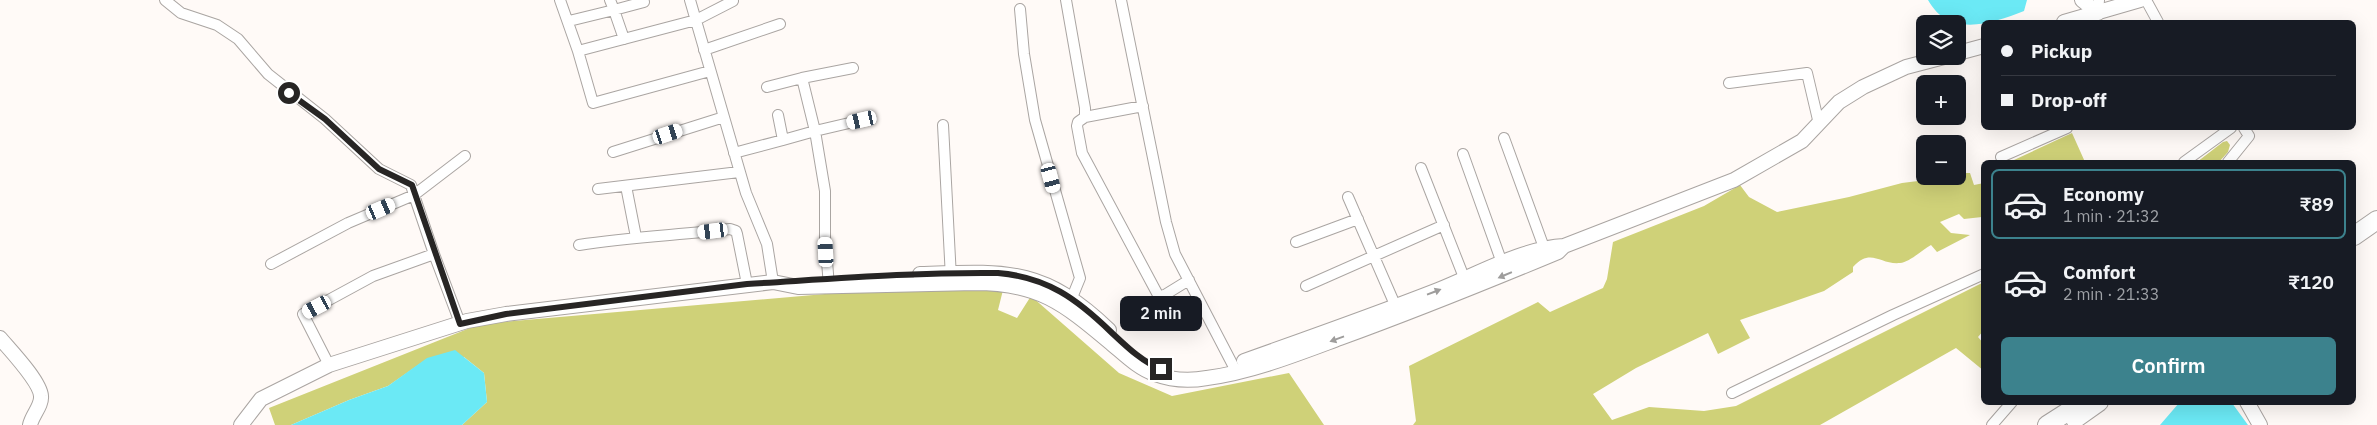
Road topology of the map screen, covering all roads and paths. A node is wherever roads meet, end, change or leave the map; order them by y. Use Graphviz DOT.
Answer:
graph roads {
  1 [pos="165,0"];
  2 [pos="560,0"];
  3 [pos="610,0"];
  4 [pos="690,0"];
  5 [pos="1066,0"];
  6 [pos="1121,0"];
  7 [pos="2082,0"];
  8 [pos="2140,0"];
  9 [pos="2146,0"];
  10 [pos="733,1"];
  11 [pos="644,2"];
  12 [pos="2098,6"];
  13 [pos="1020,9"];
  14 [pos="614,10"];
  15 [pos="696,20"];
  16 [pos="2068,20"];
  17 [pos="2157,20"];
  18 [pos="569,21"];
  19 [pos="780,24"];
  20 [pos="624,39"];
  21 [pos="1981,47"];
  22 [pos="704,50"];
  23 [pos="578,51"];
  24 [pos="1966,52"];
  25 [pos="1916,65"];
  26 [pos="853,68"];
  27 [pos="710,71"];
  28 [pos="802,78"];
  29 [pos="1729,83"];
  30 [pos="767,87"];
  31 [pos="1143,106"];
  32 [pos="778,115"];
  33 [pos="724,117"];
  34 [pos="1084,117"];
  35 [pos="862,120"];
  36 [pos="1819,124"];
  37 [pos="944,125"];
  38 [pos="2063,130"];
  39 [pos="2228,130"];
  40 [pos="2245,130"];
  41 [pos="815,131"];
  42 [pos="1504,138"];
  43 [pos="784,140"];
  44 [pos="613,152"];
  45 [pos="734,152"];
  46 [pos="1463,154"];
  47 [pos="465,156"];
  48 [pos="2001,158"];
  49 [pos="2187,160"];
  50 [pos="2230,160"];
  51 [pos="1421,168"];
  52 [pos="739,172"];
  53 [pos="626,186"];
  54 [pos="598,189"];
  55 [pos="414,195"];
  56 [pos="1348,197"];
  57 [pos="2377,207"];
  58 [pos="1358,218"];
  59 [pos="2377,220"];
  60 [pos="2356,223"];
  61 [pos="1444,225"];
  62 [pos="2356,235"];
  63 [pos="636,237"];
  64 [pos="1296,242"];
  65 [pos="579,245"];
  66 [pos="1546,253"];
  67 [pos="434,254"];
  68 [pos="1375,257"];
  69 [pos="271,264"];
  70 [pos="1502,264"];
  71 [pos="1981,275"];
  72 [pos="951,278"];
  73 [pos="1189,280"];
  74 [pos="1465,280"];
  75 [pos="828,282"];
  76 [pos="778,283"];
  77 [pos="747,284"];
  78 [pos="1306,286"];
  79 [pos="1070,304"];
  80 [pos="1396,307"];
  81 [pos="460,324"];
  82 [pos="0,338"];
  83 [pos="329,365"];
  84 [pos="1234,369"];
  85 [pos="1732,393"];
  86 [pos="2009,405"];
  87 [pos="2078,405"];
  88 [pos="2095,405"];
  89 [pos="2249,405"];
  90 [pos="30,425"];
  91 [pos="242,425"];
  92 [pos="1992,425"];
  93 [pos="2047,425"];
  94 [pos="2065,425"];
  95 [pos="2260,425"];
  1 -- 55 [label="street"];
  2 -- 18 [label="street"];
  3 -- 14 [label="street"];
  4 -- 15 [label="street"];
  5 -- 34 [label="street"];
  6 -- 31 [label="street"];
  7 -- 12 [label="street"];
  8 -- 12 [label="street"];
  9 -- 17 [label="street"];
  10 -- 15 [label="street"];
  11 -- 14 [label="street"];
  12 -- 16 [label="street"];
  13 -- 79 [label="street"];
  14 -- 18 [label="street"];
  14 -- 20 [label="street"];
  15 -- 20 [label="street"];
  15 -- 22 [label="street"];
  18 -- 23 [label="street"];
  19 -- 22 [label="street"];
  20 -- 23 [label="street"];
  21 -- 24 [label="street"];
  22 -- 27 [label="street"];
  23 -- 27 [label="street"];
  25 -- 36 [label="street"];
  26 -- 28 [label="street"];
  27 -- 33 [label="street"];
  28 -- 30 [label="street"];
  28 -- 41 [label="street"];
  29 -- 36 [label="street"];
  31 -- 34 [label="street"];
  31 -- 73 [label="street"];
  32 -- 43 [label="street"];
  33 -- 44 [label="street"];
  33 -- 45 [label="street"];
  34 -- 73 [label="street"];
  35 -- 41 [label="street"];
  36 -- 66 [label="street"];
  37 -- 72 [label="street"];
  38 -- 48 [label="street"];
  39 -- 49 [label="street"];
  40 -- 50 [label="street"];
  41 -- 43 [label="street"];
  41 -- 75 [label="street"];
  42 -- 66 [label="street"];
  43 -- 45 [label="street"];
  45 -- 52 [label="street"];
  46 -- 70 [label="street"];
  47 -- 55 [label="street"];
  51 -- 61 [label="street"];
  52 -- 53 [label="street"];
  52 -- 76 [label="street"];
  53 -- 54 [label="street"];
  53 -- 63 [label="street"];
  55 -- 67 [label="street"];
  55 -- 69 [label="street"];
  56 -- 58 [label="street"];
  57 -- 60 [label="highway"];
  58 -- 64 [label="street"];
  58 -- 68 [label="street"];
  59 -- 62 [label="highway"];
  61 -- 68 [label="street"];
  61 -- 74 [label="street"];
  63 -- 65 [label="street"];
  63 -- 77 [label="street"];
  66 -- 70 [label="street"];
  66 -- 84 [label="street, one-way"];
  67 -- 81 [label="street"];
  67 -- 83 [label="street"];
  68 -- 78 [label="street"];
  68 -- 80 [label="street"];
  70 -- 74 [label="street"];
  71 -- 85 [label="street"];
  72 -- 75 [label="street"];
  72 -- 79 [label="street"];
  73 -- 84 [label="street"];
  80 -- 74 [label="street, one-way"];
  75 -- 76 [label="street"];
  76 -- 77 [label="street"];
  77 -- 81 [label="street"];
  79 -- 84 [label="street"];
  80 -- 84 [label="street"];
  81 -- 83 [label="street"];
  82 -- 90 [label="street"];
  83 -- 91 [label="street"];
  86 -- 92 [label="street"];
  87 -- 93 [label="highway"];
  88 -- 94 [label="highway"];
  89 -- 95 [label="street"];
}
